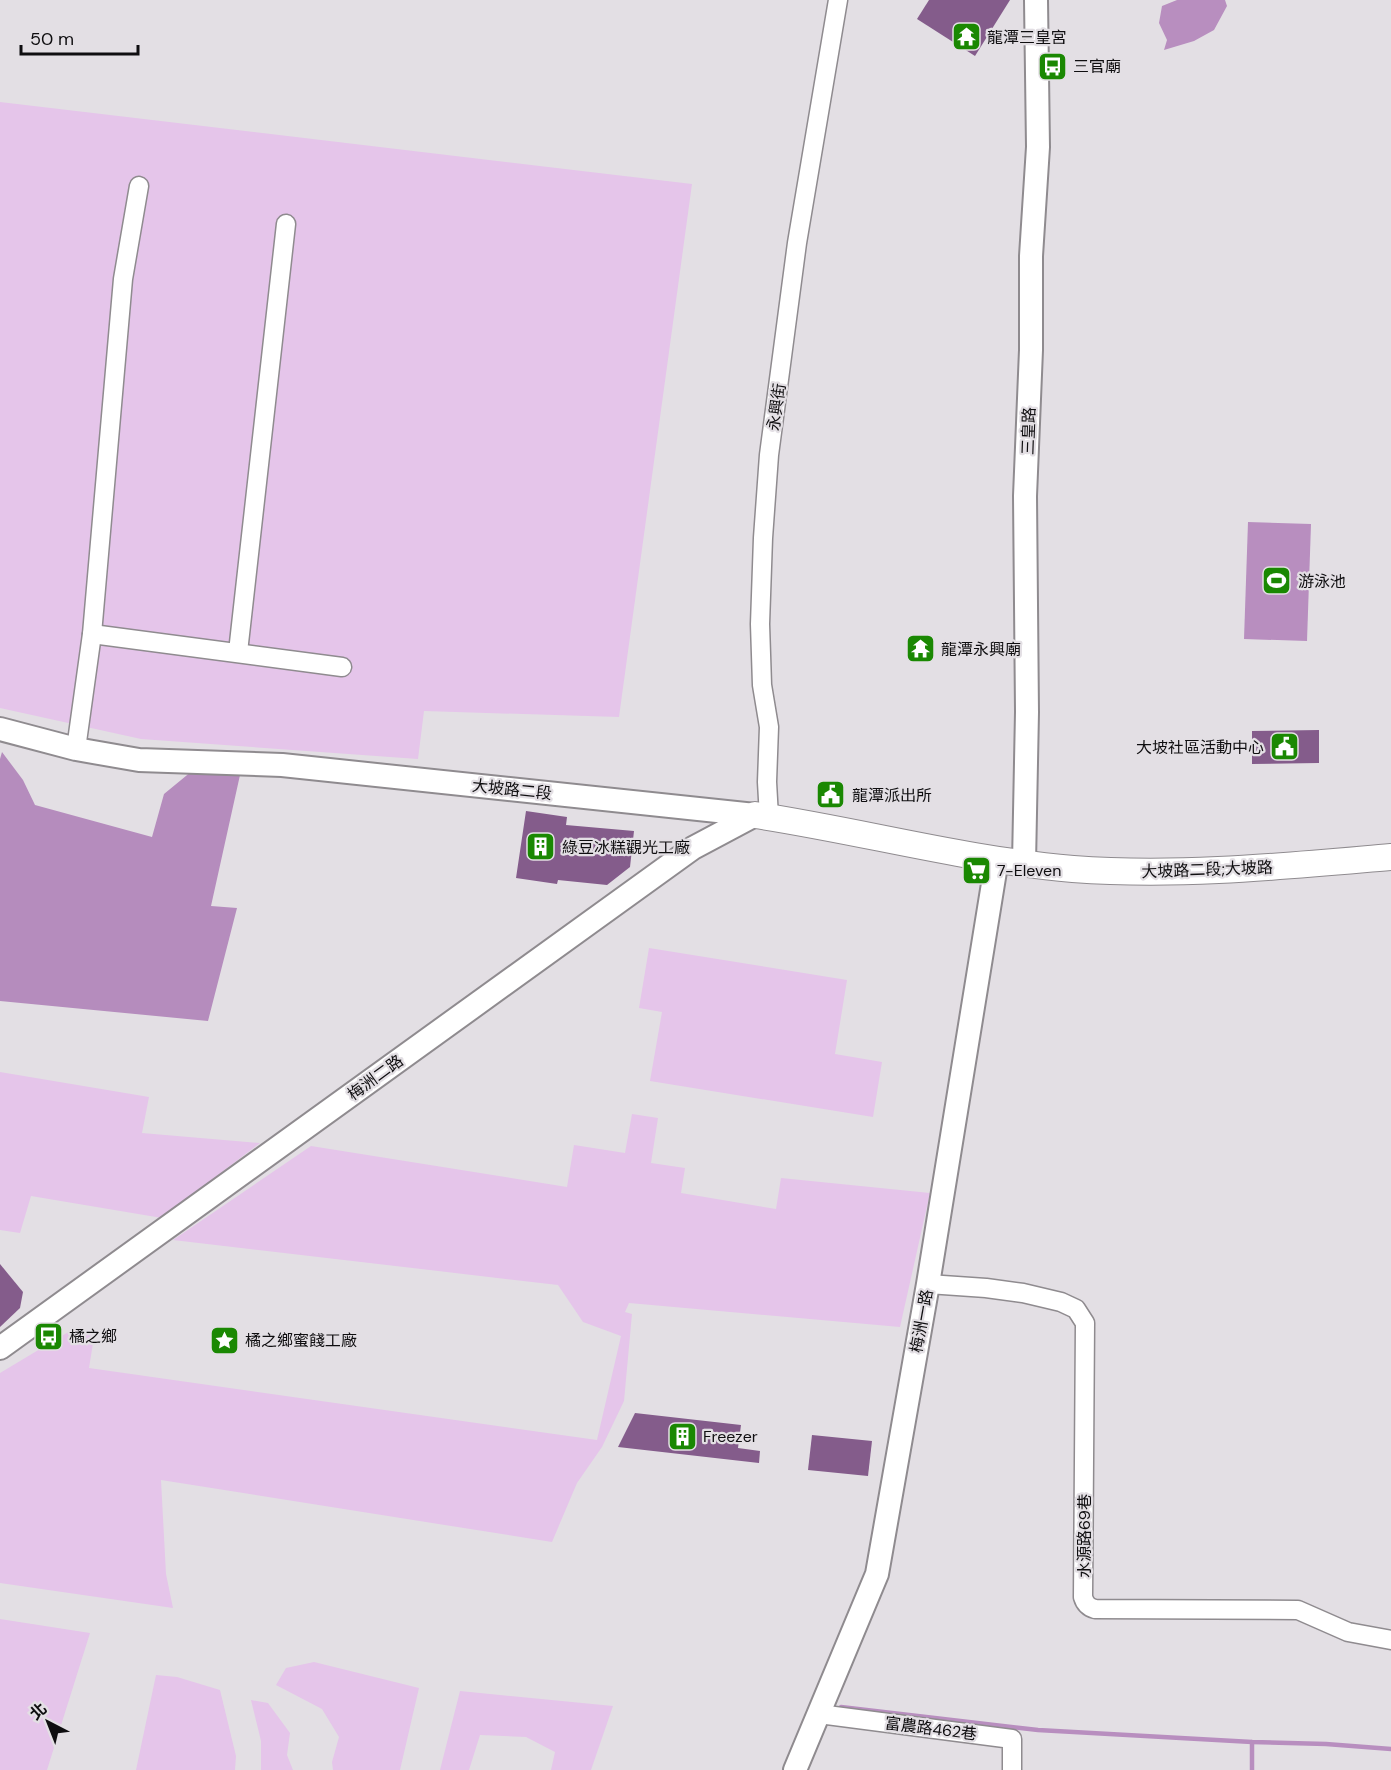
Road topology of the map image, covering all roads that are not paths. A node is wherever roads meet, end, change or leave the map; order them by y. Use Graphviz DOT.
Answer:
graph roads {
  1 [pos="838,0"];
  2 [pos="1036,0"];
  3 [pos="139,186"];
  4 [pos="286,224"];
  5 [pos="92,634"];
  6 [pos="238,652"];
  7 [pos="342,667"];
  8 [pos="0,729"];
  9 [pos="76,749"];
  10 [pos="762,816"];
  11 [pos="1391,857"];
  12 [pos="997,859"];
  13 [pos="1024,863"];
  14 [pos="928,1284"];
  15 [pos="0,1348"];
  16 [pos="1391,1640"];
  17 [pos="819,1714"];
  18 [pos="795,1770"];
  19 [pos="1012,1770"];
  1 -- 10 [label="street, 永興街"];
  2 -- 13 [label="street, 三皇路"];
  3 -- 5 [label="street"];
  4 -- 6 [label="street"];
  5 -- 6 [label="street"];
  5 -- 9 [label="street"];
  6 -- 7 [label="street"];
  8 -- 9 [label="street, 大坡路二段"];
  9 -- 10 [label="street, 大坡路二段"];
  10 -- 12 [label="main road, 大坡路二段"];
  10 -- 15 [label="street, 梅洲二路"];
  11 -- 13 [label="main road, 大坡路二段;大坡路"];
  12 -- 13 [label="main road, 大坡路二段"];
  12 -- 14 [label="street, 梅洲一路"];
  14 -- 16 [label="street, 水源路69巷"];
  14 -- 17 [label="street, 梅洲一路"];
  17 -- 18 [label="street, 梅洲一路"];
  17 -- 19 [label="street, 富農路462巷"];
}
